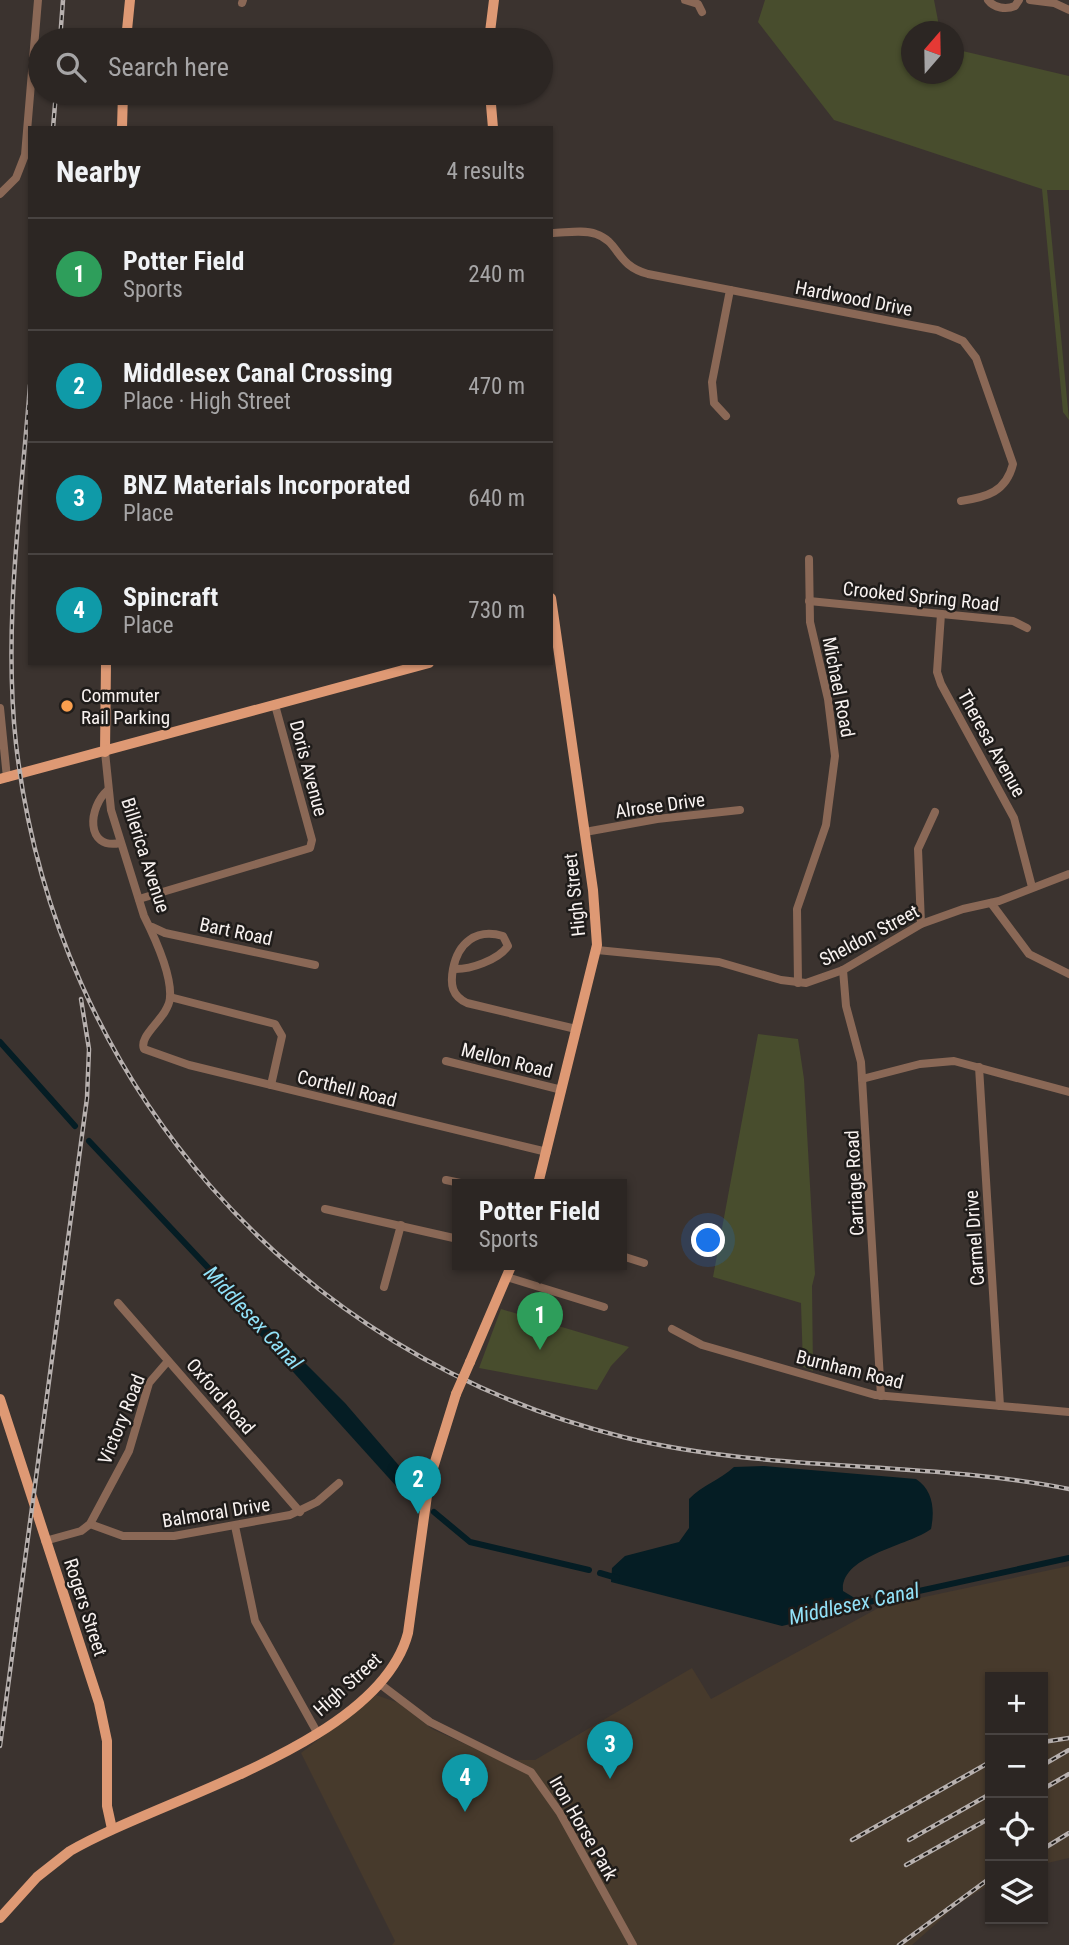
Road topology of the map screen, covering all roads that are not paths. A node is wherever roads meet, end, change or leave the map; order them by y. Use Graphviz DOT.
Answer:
graph roads {
  1 [pos="38,0"];
  2 [pos="130,0"];
  3 [pos="494,0"];
  4 [pos="685,0"];
  5 [pos="988,0"];
  6 [pos="1019,0"];
  7 [pos="1030,0"];
  8 [pos="1069,10"];
  9 [pos="702,12"];
  10 [pos="35,28"];
  11 [pos="127,28"];
  12 [pos="490,28"];
  13 [pos="29,105"];
  14 [pos="123,105"];
  15 [pos="491,105"];
  16 [pos="122,126"];
  17 [pos="493,126"];
  18 [pos="0,194"];
  19 [pos="553,233"];
  20 [pos="730,290"];
  21 [pos="726,416"];
  22 [pos="961,501"];
  23 [pos="809,559"];
  24 [pos="809,601"];
  25 [pos="941,614"];
  26 [pos="1027,628"];
  27 [pos="553,629"];
  28 [pos="106,665"];
  29 [pos="422,665"];
  30 [pos="275,705"];
  31 [pos="0,708"];
  32 [pos="106,752"];
  33 [pos="4,778"];
  34 [pos="108,790"];
  35 [pos="740,810"];
  36 [pos="935,812"];
  37 [pos="584,832"];
  38 [pos="120,843"];
  39 [pos="1069,874"];
  40 [pos="1032,887"];
  41 [pos="139,899"];
  42 [pos="991,903"];
  43 [pos="920,924"];
  44 [pos="152,927"];
  45 [pos="597,950"];
  46 [pos="315,965"];
  47 [pos="453,969"];
  48 [pos="843,970"];
  49 [pos="1069,974"];
  50 [pos="798,983"];
  51 [pos="170,997"];
  52 [pos="576,1029"];
  53 [pos="446,1060"];
  54 [pos="979,1067"];
  55 [pos="862,1079"];
  56 [pos="271,1085"];
  57 [pos="562,1090"];
  58 [pos="1069,1092"];
  59 [pos="547,1152"];
  60 [pos="539,1179"];
  61 [pos="446,1180"];
  62 [pos="452,1181"];
  63 [pos="325,1209"];
  64 [pos="401,1225"];
  65 [pos="452,1237"];
  66 [pos="627,1258"];
  67 [pos="644,1263"];
  68 [pos="510,1270"];
  69 [pos="507,1277"];
  70 [pos="384,1287"];
  71 [pos="118,1303"];
  72 [pos="604,1307"];
  73 [pos="672,1329"];
  74 [pos="169,1361"];
  75 [pos="881,1396"];
  76 [pos="0,1399"];
  77 [pos="1000,1406"];
  78 [pos="1069,1412"];
  79 [pos="339,1483"];
  80 [pos="299,1512"];
  81 [pos="90,1524"];
  82 [pos="235,1526"];
  83 [pos="46,1541"];
  84 [pos="380,1684"];
  85 [pos="318,1734"];
  86 [pos="112,1829"];
  87 [pos="0,1918"];
  88 [pos="633,1945"];
  1 -- 10 [label="street"];
  2 -- 11 [label="main road"];
  3 -- 12 [label="main road"];
  4 -- 9 [label="street"];
  5 -- 6 [label="street"];
  7 -- 8 [label="street"];
  13 -- 18 [label="street"];
  14 -- 16 [label="main road"];
  15 -- 17 [label="main road"];
  19 -- 20 [label="street, Hardwood Drive"];
  20 -- 21 [label="street"];
  20 -- 22 [label="street, Hardwood Drive"];
  23 -- 24 [label="street, Michael Road"];
  24 -- 25 [label="street, Crooked Spring Road"];
  24 -- 50 [label="street, Michael Road"];
  25 -- 26 [label="street, Crooked Spring Road"];
  25 -- 40 [label="street, Theresa Avenue"];
  27 -- 37 [label="main road, High Street"];
  28 -- 32 [label="main road, Billerica Avenue"];
  29 -- 30 [label="main road"];
  30 -- 32 [label="main road"];
  30 -- 41 [label="street, Doris Avenue"];
  31 -- 33 [label="street"];
  32 -- 33 [label="main road"];
  32 -- 34 [label="street, Billerica Avenue"];
  34 -- 38 [label="street, Billerica Avenue"];
  34 -- 38 [label="street"];
  35 -- 37 [label="street, Alrose Drive"];
  36 -- 43 [label="street"];
  37 -- 45 [label="main road, High Street"];
  38 -- 41 [label="street, Billerica Avenue"];
  39 -- 40 [label="street, Sheldon Street"];
  40 -- 42 [label="street, Sheldon Street"];
  41 -- 44 [label="street, Billerica Avenue"];
  42 -- 43 [label="street, Sheldon Street"];
  42 -- 49 [label="street"];
  43 -- 48 [label="street, Sheldon Street"];
  44 -- 46 [label="street, Bart Road"];
  44 -- 51 [label="street, Billerica Avenue"];
  45 -- 50 [label="street, Sheldon Street"];
  45 -- 52 [label="main road, High Street"];
  47 -- 47 [label="street"];
  47 -- 52 [label="street"];
  48 -- 50 [label="street, Sheldon Street"];
  48 -- 55 [label="street, Carriage Road"];
  51 -- 56 [label="street"];
  51 -- 56 [label="street, Corthell Road"];
  52 -- 57 [label="main road, High Street"];
  53 -- 57 [label="street, Mellon Road"];
  54 -- 55 [label="street"];
  54 -- 58 [label="street"];
  54 -- 77 [label="street, Carmel Drive"];
  55 -- 75 [label="street, Carriage Road"];
  56 -- 59 [label="street, Corthell Road"];
  57 -- 59 [label="main road, High Street"];
  59 -- 60 [label="main road, High Street"];
  61 -- 62 [label="street"];
  63 -- 64 [label="street"];
  64 -- 65 [label="street"];
  64 -- 70 [label="street"];
  66 -- 67 [label="street"];
  68 -- 69 [label="main road, High Street"];
  69 -- 72 [label="street"];
  69 -- 84 [label="main road, High Street, bridge"];
  71 -- 74 [label="street, Oxford Road"];
  73 -- 75 [label="street, Burnham Road"];
  74 -- 80 [label="street, Oxford Road"];
  74 -- 81 [label="street, Victory Road"];
  75 -- 77 [label="street, Burnham Road"];
  76 -- 83 [label="main road, Rogers Street"];
  77 -- 78 [label="street, Burnham Road"];
  79 -- 80 [label="street, Balmoral Drive"];
  80 -- 82 [label="street, Balmoral Drive"];
  81 -- 82 [label="street, Balmoral Drive"];
  81 -- 83 [label="street"];
  82 -- 85 [label="street"];
  83 -- 86 [label="main road, Rogers Street"];
  84 -- 85 [label="main road, High Street"];
  84 -- 88 [label="street, Iron Horse Park"];
  85 -- 86 [label="main road, High Street"];
  86 -- 87 [label="main road, High Street"];
}
